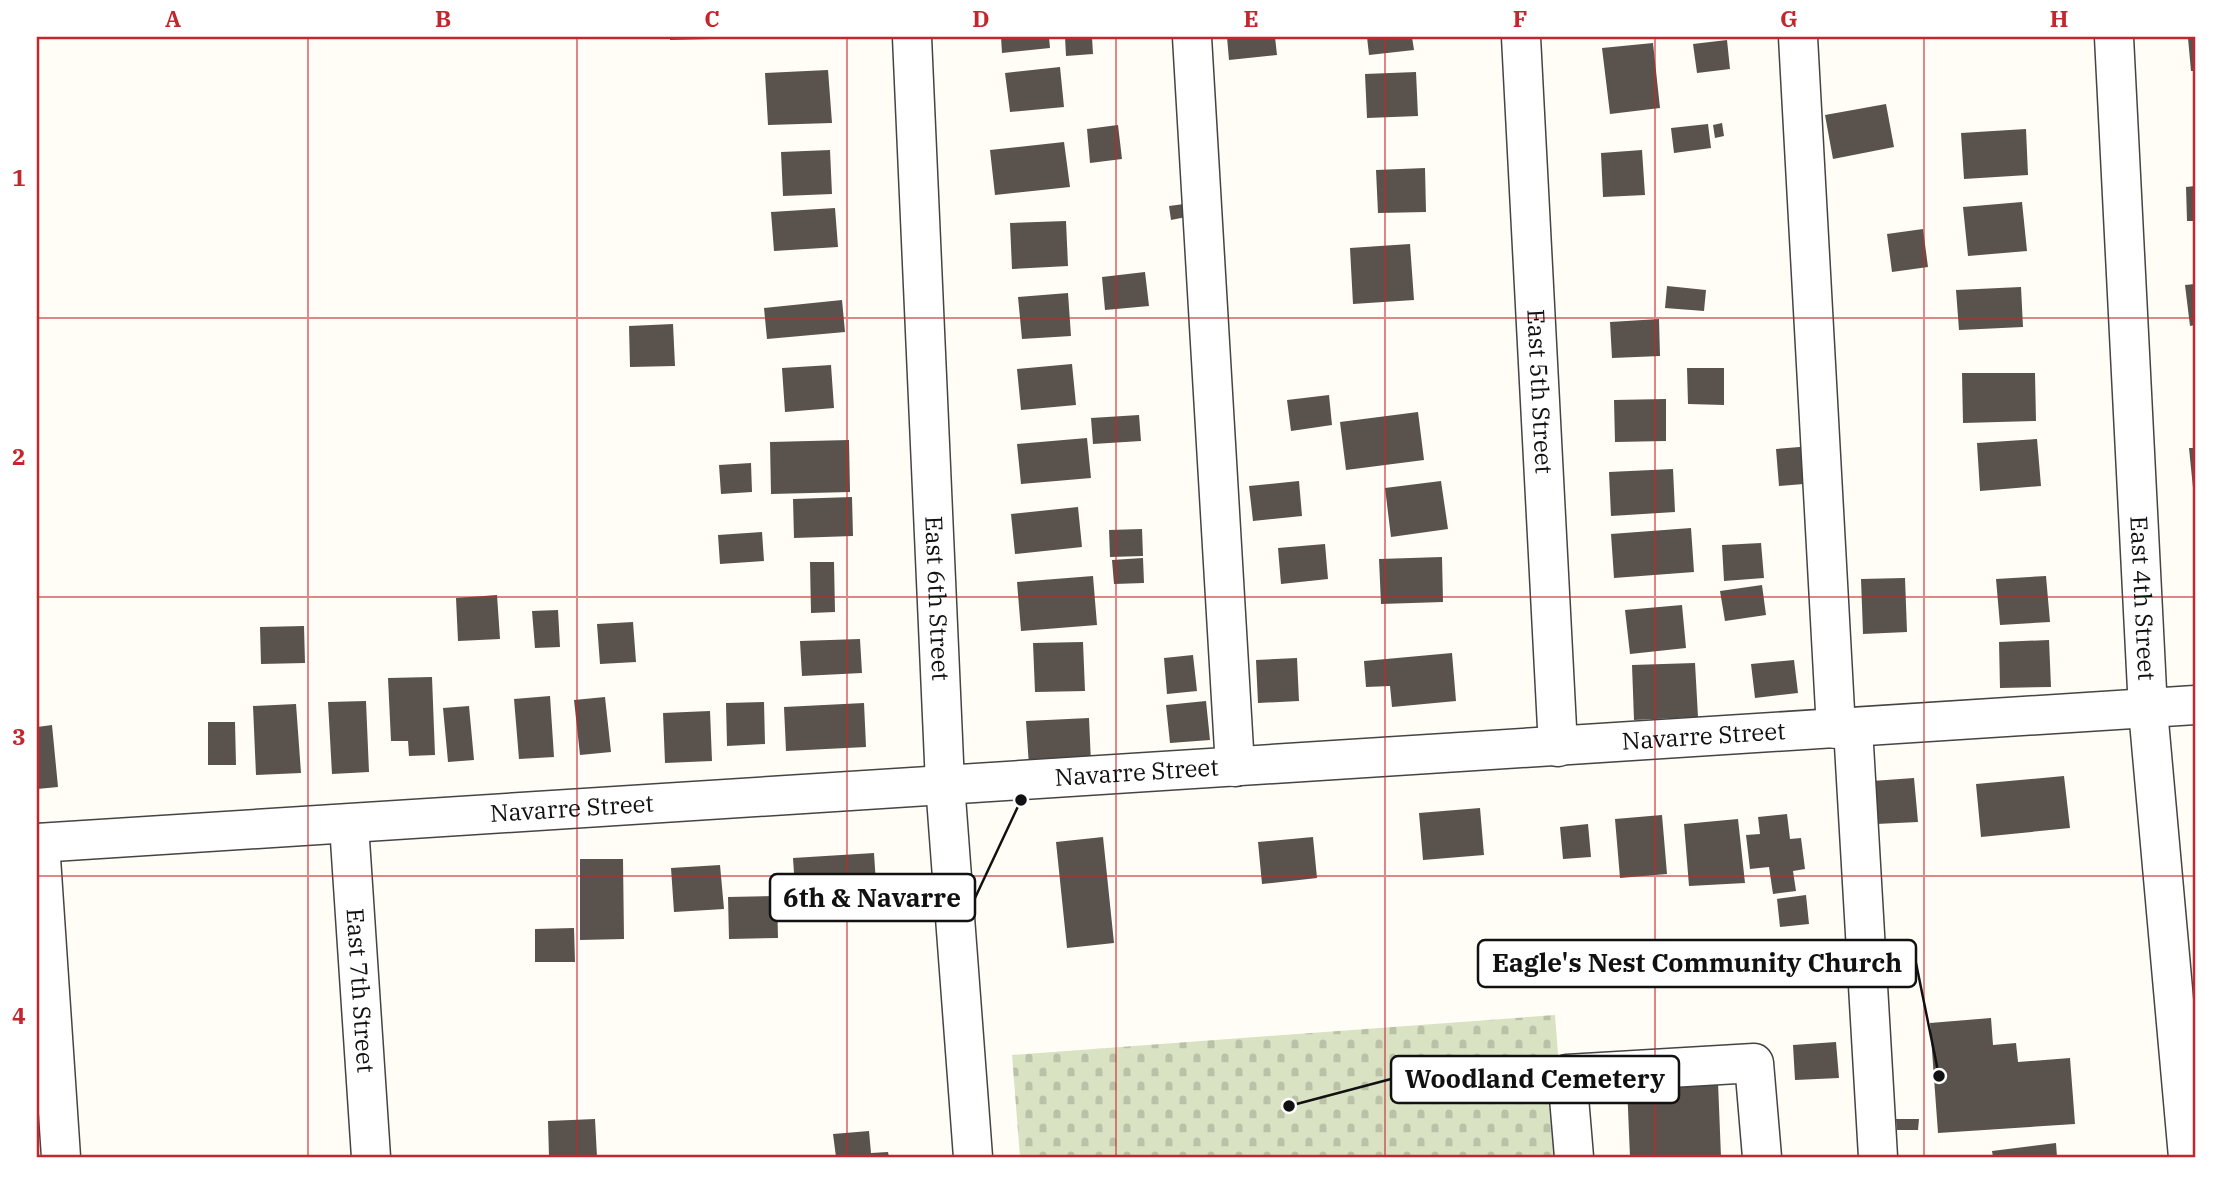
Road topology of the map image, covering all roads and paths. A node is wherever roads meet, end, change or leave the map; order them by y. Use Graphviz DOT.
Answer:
graph roads {
  1 [pos="912,37"];
  2 [pos="1192,37"];
  3 [pos="1521,37"];
  4 [pos="1797,37"];
  5 [pos="2114,37"];
  6 [pos="2195,705"];
  7 [pos="2148,710"];
  8 [pos="1845,729"];
  9 [pos="1558,747"];
  10 [pos="1235,767"];
  11 [pos="945,784"];
  12 [pos="349,825"];
  13 [pos="38,843"];
  14 [pos="61,1157"];
  15 [pos="371,1157"];
  16 [pos="973,1157"];
  17 [pos="1574,1157"];
  18 [pos="1762,1157"];
  19 [pos="1878,1157"];
  20 [pos="2188,1157"];
  1 -- 11 [label="street, East 6th Street"];
  2 -- 10 [label="street"];
  3 -- 9 [label="street, East 5th Street"];
  4 -- 8 [label="street"];
  5 -- 7 [label="street, East 4th Street"];
  6 -- 7 [label="street, Navarre Street"];
  7 -- 8 [label="street, Navarre Street"];
  7 -- 20 [label="street, East 4th Street"];
  8 -- 9 [label="street, Navarre Street"];
  8 -- 19 [label="street"];
  9 -- 10 [label="street, Navarre Street"];
  10 -- 11 [label="street, Navarre Street"];
  11 -- 12 [label="street, Navarre Street"];
  11 -- 16 [label="street, East 6th Street"];
  12 -- 13 [label="street, Navarre Street"];
  12 -- 15 [label="street, East 7th Street"];
  13 -- 14 [label="street"];
  17 -- 18 [label="street"];
}
